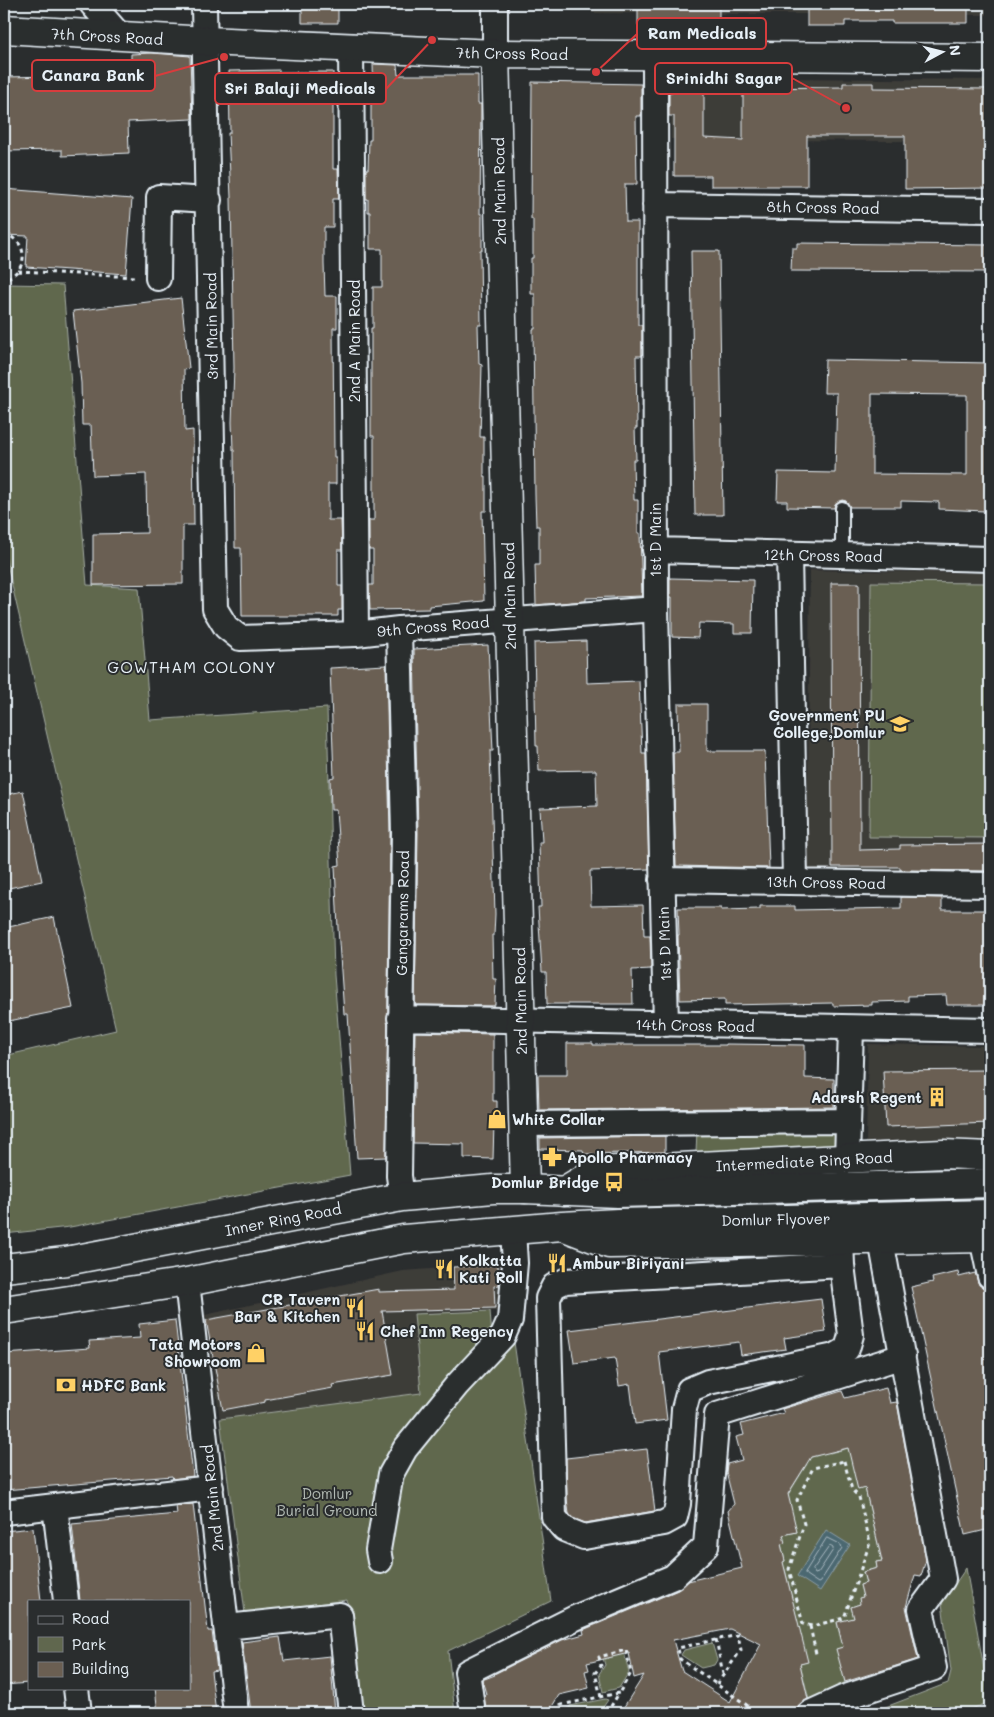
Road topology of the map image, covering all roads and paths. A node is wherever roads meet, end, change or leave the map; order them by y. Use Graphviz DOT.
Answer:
graph roads {
  1 [pos="92,4"];
  2 [pos="204,4"];
  3 [pos="494,4"];
  4 [pos="4,29"];
  5 [pos="120,36"];
  6 [pos="206,41"];
  7 [pos="352,48"];
  8 [pos="496,54"];
  9 [pos="655,55"];
  10 [pos="990,58"];
  11 [pos="209,200"];
  12 [pos="655,205"];
  13 [pos="990,210"];
  14 [pos="4,234"];
  15 [pos="18,271"];
  16 [pos="158,278"];
  17 [pos="4,279"];
  18 [pos="842,508"];
  19 [pos="655,550"];
  20 [pos="789,554"];
  21 [pos="842,555"];
  22 [pos="990,559"];
  23 [pos="656,608"];
  24 [pos="510,620"];
  25 [pos="399,629"];
  26 [pos="356,634"];
  27 [pos="240,638"];
  28 [pos="662,880"];
  29 [pos="795,881"];
  30 [pos="990,885"];
  31 [pos="400,1018"];
  32 [pos="520,1020"];
  33 [pos="666,1024"];
  34 [pos="851,1028"];
  35 [pos="990,1030"];
  36 [pos="848,1121"];
  37 [pos="523,1124"];
  38 [pos="990,1156"];
  39 [pos="847,1159"];
  40 [pos="990,1183"];
  41 [pos="524,1189"];
  42 [pos="564,1191"];
  43 [pos="402,1197"];
  44 [pos="562,1226"];
  45 [pos="512,1230"];
  46 [pos="988,1230"];
  47 [pos="881,1240"];
  48 [pos="842,1252"];
  49 [pos="4,1268"];
  50 [pos="990,1276"];
  51 [pos="187,1282"];
  52 [pos="4,1310"];
  53 [pos="903,1356"];
  54 [pos="211,1488"];
  55 [pos="55,1506"];
  56 [pos="4,1512"];
  57 [pos="380,1560"];
  58 [pos="66,1600"];
  59 [pos="810,1625"];
  60 [pos="226,1627"];
  61 [pos="716,1639"];
  62 [pos="816,1654"];
  63 [pos="723,1674"];
  64 [pos="717,1684"];
  65 [pos="76,1690"];
  66 [pos="619,1693"];
  67 [pos="600,1697"];
  68 [pos="78,1713"];
  69 [pos="236,1713"];
  70 [pos="351,1713"];
  71 [pos="473,1713"];
  72 [pos="557,1713"];
  73 [pos="607,1713"];
  74 [pos="752,1713"];
  75 [pos="810,1713"];
  1 -- 5 [label="street"];
  2 -- 6 [label="street, 3rd Main Road"];
  3 -- 8 [label="street, 2nd Main Road"];
  4 -- 5 [label="street, 7th Cross Road"];
  5 -- 6 [label="street, 7th Cross Road"];
  6 -- 7 [label="street, 7th Cross Road"];
  6 -- 11 [label="street, 3rd Main Road"];
  7 -- 8 [label="street, 7th Cross Road"];
  7 -- 26 [label="street, 2nd A Main Road"];
  8 -- 9 [label="street, 7th Cross Road"];
  8 -- 24 [label="street, 2nd Main Road"];
  9 -- 10 [label="street, 7th Cross Road"];
  9 -- 12 [label="street, 1st D Main"];
  11 -- 16 [label="street"];
  11 -- 27 [label="street, 3rd Main Road"];
  12 -- 13 [label="street, 8th Cross Road"];
  12 -- 19 [label="street, 1st D Main"];
  14 -- 15 [label="path"];
  15 -- 16 [label="path"];
  15 -- 17 [label="path"];
  18 -- 21 [label="lane"];
  19 -- 20 [label="street, 12th Cross Road"];
  19 -- 23 [label="street, 1st D Main"];
  20 -- 21 [label="street, 12th Cross Road"];
  20 -- 29 [label="street"];
  21 -- 22 [label="street, 12th Cross Road"];
  23 -- 24 [label="street, 9th Cross Road"];
  23 -- 28 [label="street, 1st D Main"];
  24 -- 25 [label="street, 9th Cross Road"];
  24 -- 32 [label="street, 2nd Main Road"];
  25 -- 26 [label="street, 9th Cross Road"];
  25 -- 31 [label="street, Gangarams Road"];
  26 -- 27 [label="street, 9th Cross Road"];
  28 -- 29 [label="street, 13th Cross Road"];
  28 -- 33 [label="street, 1st D Main"];
  29 -- 30 [label="street, 13th Cross Road"];
  31 -- 32 [label="street, 14th Cross Road"];
  31 -- 43 [label="street, Gangarams Road"];
  32 -- 33 [label="street, 14th Cross Road"];
  32 -- 37 [label="street, 2nd Main Road"];
  33 -- 34 [label="street, 14th Cross Road"];
  34 -- 35 [label="street, 14th Cross Road"];
  34 -- 36 [label="street"];
  36 -- 37 [label="street"];
  36 -- 39 [label="street"];
  37 -- 41 [label="street, 2nd Main Road"];
  38 -- 39 [label="street, Intermediate Ring Road"];
  39 -- 42 [label="street, Intermediate Ring Road"];
  40 -- 42 [label="street, Domlur Flyover"];
  41 -- 42 [label="street, Inner Ring Road"];
  41 -- 43 [label="street, Inner Ring Road"];
  43 -- 49 [label="street, Inner Ring Road"];
  44 -- 45 [label="street"];
  44 -- 46 [label="street, Domlur Flyover"];
  44 -- 48 [label="street"];
  45 -- 51 [label="street"];
  45 -- 57 [label="street"];
  46 -- 47 [label="street"];
  46 -- 50 [label="street"];
  47 -- 48 [label="street"];
  47 -- 53 [label="street"];
  48 -- 48 [label="street"];
  51 -- 52 [label="street"];
  51 -- 54 [label="street, 2nd Main Road"];
  53 -- 71 [label="street"];
  53 -- 75 [label="street"];
  54 -- 55 [label="street"];
  54 -- 60 [label="street, 2nd Main Road"];
  55 -- 56 [label="street"];
  55 -- 58 [label="street"];
  59 -- 59 [label="path"];
  59 -- 62 [label="path"];
  60 -- 69 [label="street, 2nd Main Road"];
  60 -- 70 [label="street"];
  61 -- 63 [label="path"];
  61 -- 63 [label="path"];
  61 -- 64 [label="path"];
  63 -- 64 [label="path"];
  64 -- 74 [label="path"];
  65 -- 68 [label="street"];
  66 -- 67 [label="path"];
  66 -- 67 [label="path"];
  66 -- 73 [label="path"];
  67 -- 72 [label="path"];
}
